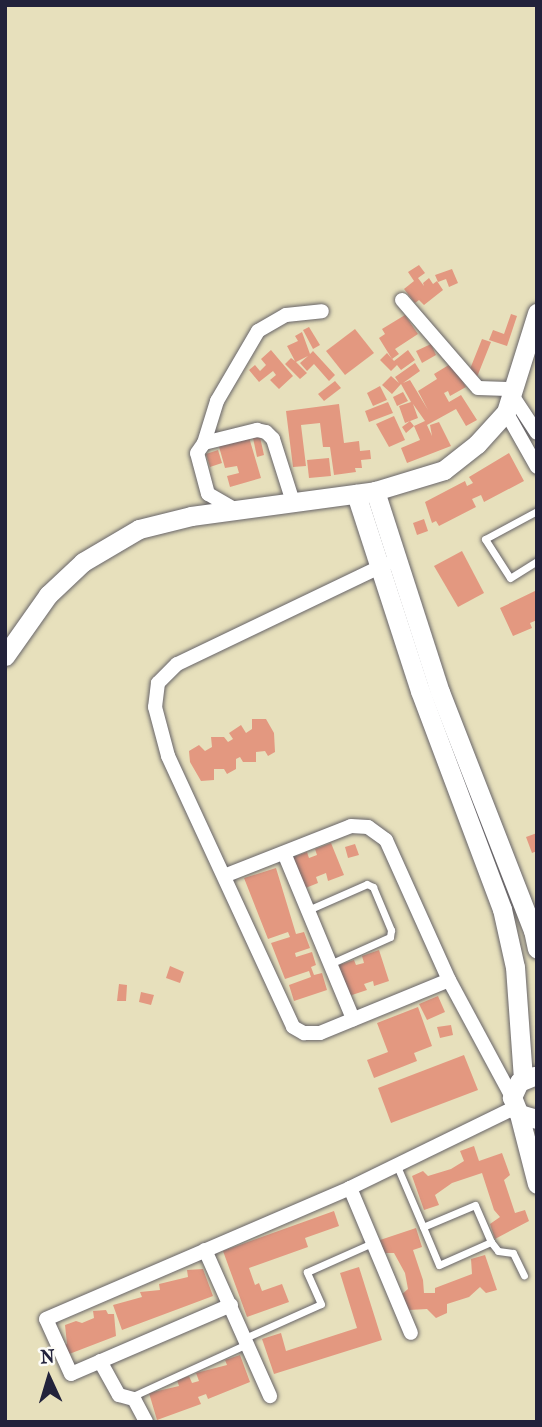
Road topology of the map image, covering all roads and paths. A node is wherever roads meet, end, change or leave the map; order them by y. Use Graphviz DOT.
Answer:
graph roads {
  1 [pos="402,300"];
  2 [pos="322,311"];
  3 [pos="537,313"];
  4 [pos="511,399"];
  5 [pos="537,433"];
  6 [pos="204,443"];
  7 [pos="537,467"];
  8 [pos="365,493"];
  9 [pos="293,502"];
  10 [pos="236,510"];
  11 [pos="537,511"];
  12 [pos="537,561"];
  13 [pos="388,563"];
  14 [pos="5,656"];
  15 [pos="284,853"];
  16 [pos="224,876"];
  17 [pos="308,910"];
  18 [pos="537,949"];
  19 [pos="330,964"];
  20 [pos="449,980"];
  21 [pos="353,1019"];
  22 [pos="530,1077"];
  23 [pos="520,1109"];
  24 [pos="397,1166"];
  25 [pos="537,1184"];
  26 [pos="350,1188"];
  27 [pos="423,1227"];
  28 [pos="491,1242"];
  29 [pos="372,1243"];
  30 [pos="205,1250"];
  31 [pos="524,1276"];
  32 [pos="230,1304"];
  33 [pos="411,1333"];
  34 [pos="246,1340"];
  35 [pos="100,1361"];
  36 [pos="270,1396"];
  37 [pos="131,1397"];
  38 [pos="146,1422"];
  1 -- 4 [label="street"];
  2 -- 6 [label="street"];
  3 -- 4 [label="street"];
  4 -- 5 [label="street"];
  4 -- 7 [label="street"];
  4 -- 8 [label="street"];
  6 -- 9 [label="street"];
  6 -- 10 [label="street"];
  8 -- 9 [label="street"];
  8 -- 13 [label="street"];
  9 -- 10 [label="street"];
  10 -- 14 [label="street"];
  11 -- 12 [label="lane"];
  13 -- 16 [label="street"];
  13 -- 18 [label="street"];
  13 -- 22 [label="street"];
  15 -- 16 [label="street"];
  15 -- 17 [label="street"];
  15 -- 20 [label="street"];
  16 -- 21 [label="street"];
  17 -- 19 [label="street"];
  17 -- 19 [label="lane"];
  19 -- 21 [label="street"];
  20 -- 21 [label="street"];
  20 -- 23 [label="street"];
  22 -- 23 [label="street"];
  23 -- 24 [label="street"];
  23 -- 25 [label="street"];
  24 -- 26 [label="street"];
  24 -- 27 [label="lane"];
  26 -- 29 [label="street"];
  26 -- 30 [label="street"];
  27 -- 28 [label="lane"];
  27 -- 28 [label="lane"];
  28 -- 31 [label="lane"];
  29 -- 33 [label="street"];
  29 -- 34 [label="lane"];
  30 -- 32 [label="street"];
  30 -- 35 [label="street"];
  32 -- 34 [label="street"];
  32 -- 35 [label="street"];
  34 -- 36 [label="street"];
  34 -- 37 [label="lane"];
  35 -- 37 [label="street"];
  37 -- 38 [label="street"];
}
